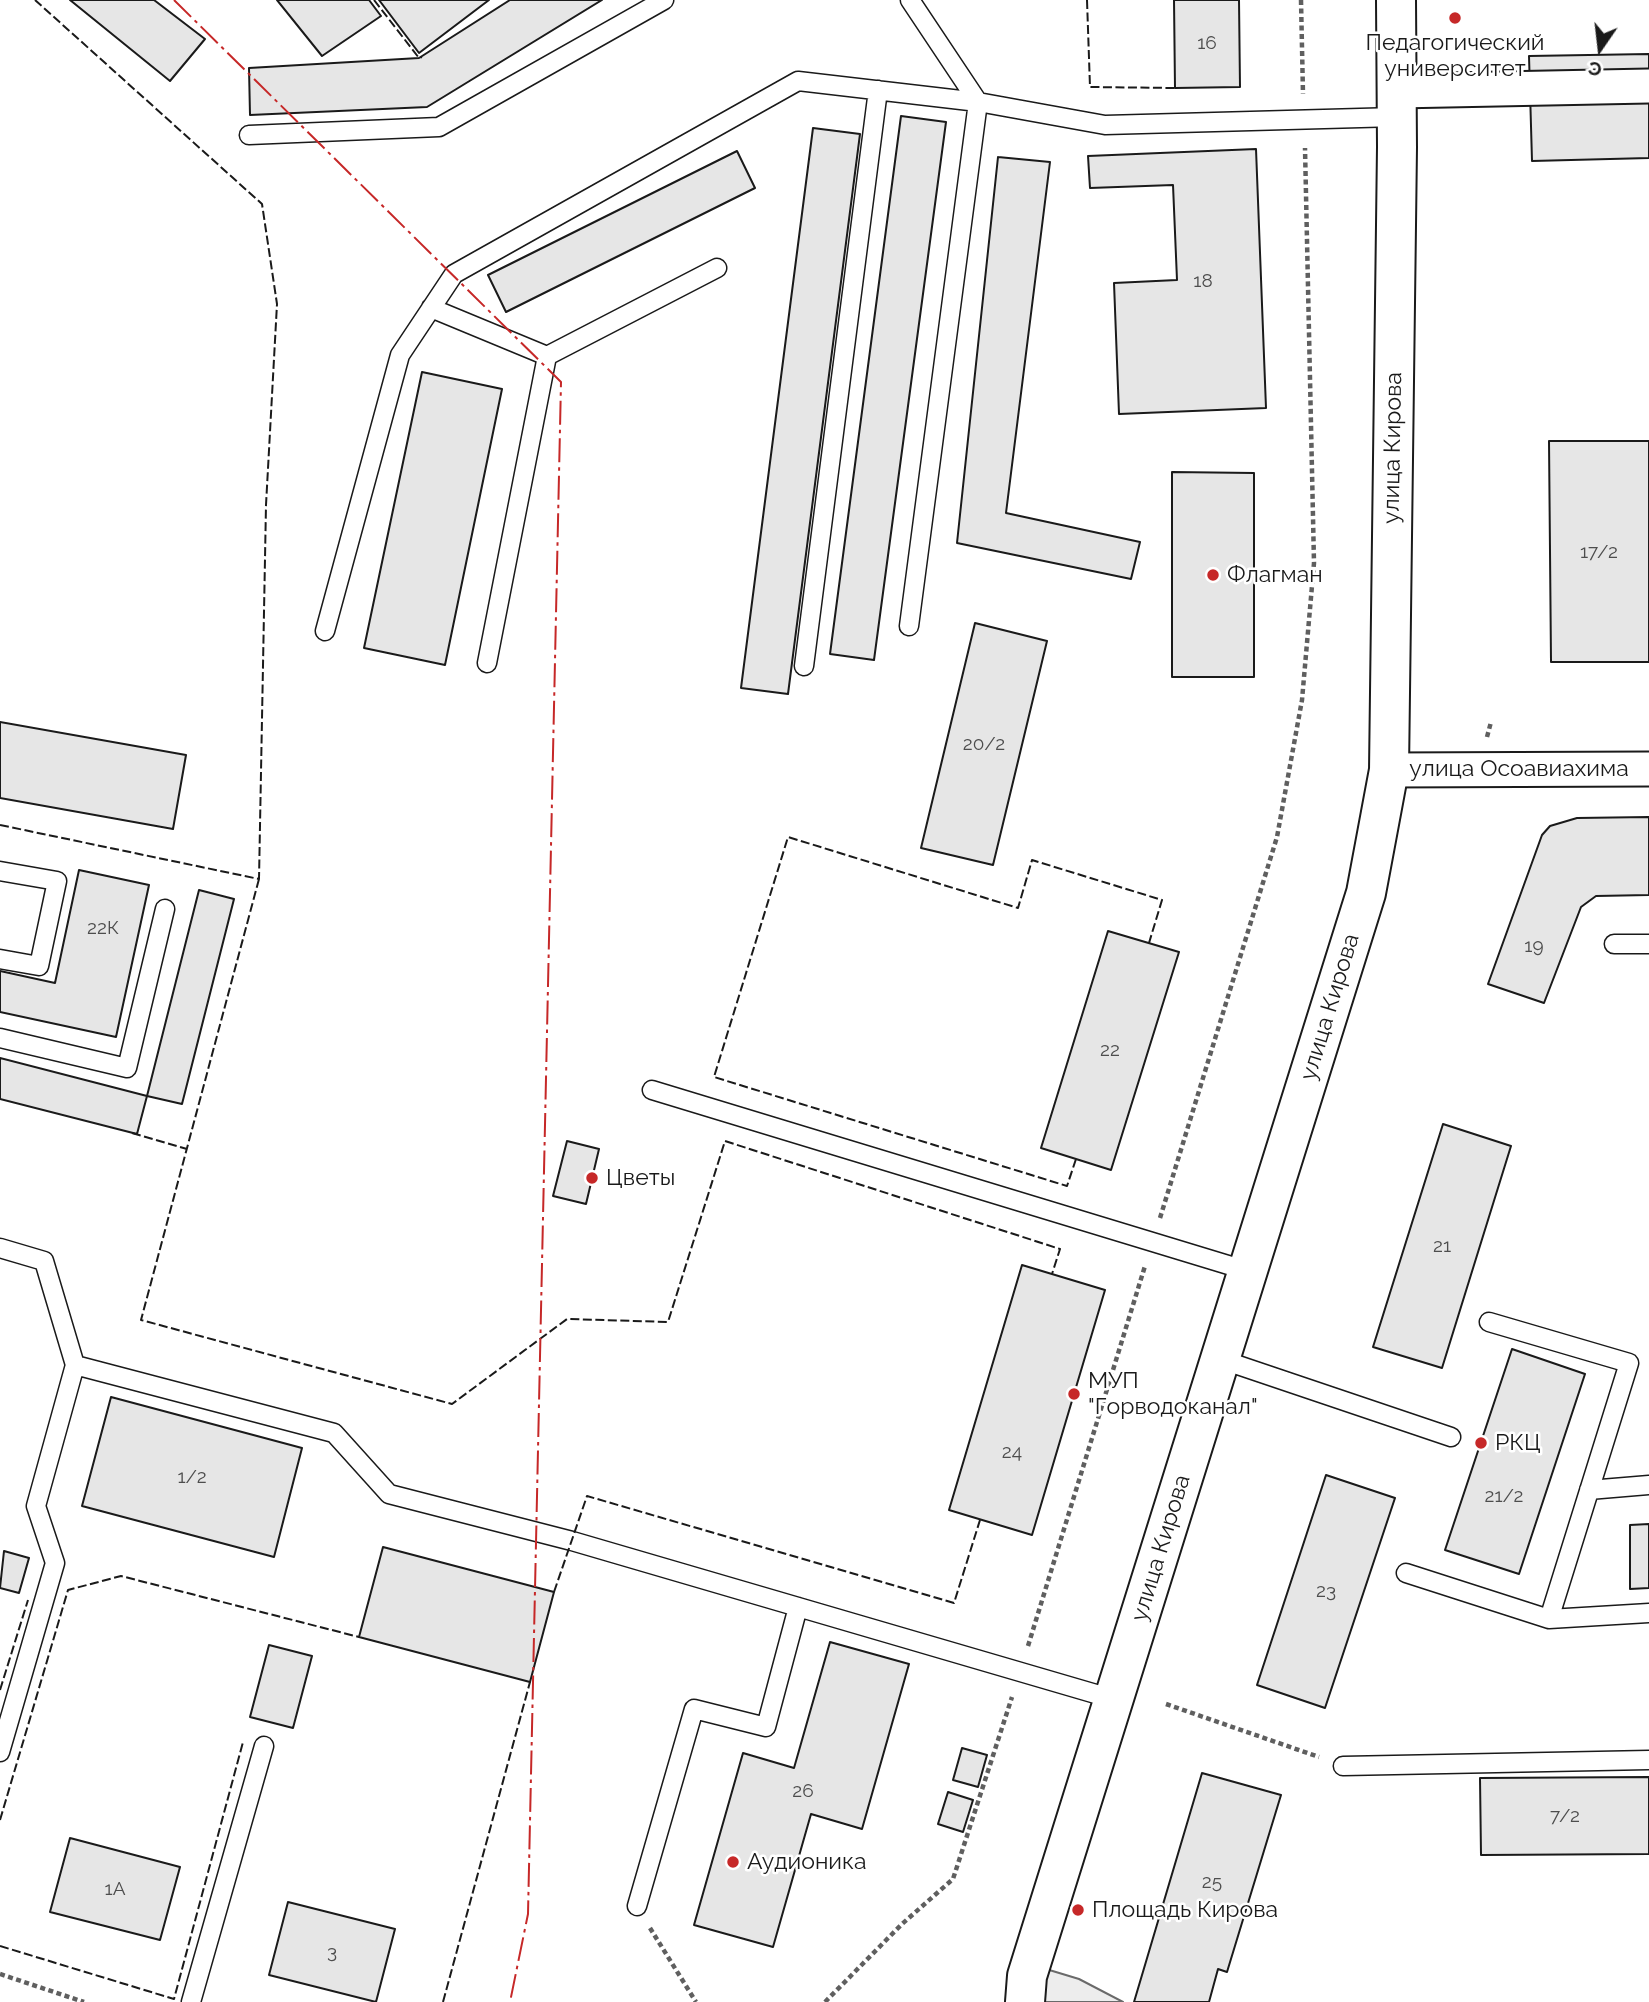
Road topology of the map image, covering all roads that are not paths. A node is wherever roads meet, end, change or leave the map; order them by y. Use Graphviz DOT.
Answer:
graph roads {
  1 [pos="664,0"];
  2 [pos="910,0"];
  3 [pos="1395,0"];
  4 [pos="1649,86"];
  5 [pos="878,90"];
  6 [pos="978,102"];
  7 [pos="1397,104"];
  8 [pos="249,135"];
  9 [pos="717,268"];
  10 [pos="431,308"];
  11 [pos="547,356"];
  12 [pos="909,626"];
  13 [pos="325,631"];
  14 [pos="487,663"];
  15 [pos="804,666"];
  16 [pos="1389,769"];
  17 [pos="1649,769"];
  18 [pos="0,870"];
  19 [pos="165,909"];
  20 [pos="1614,944"];
  21 [pos="1649,944"];
  22 [pos="0,959"];
  23 [pos="0,1038"];
  24 [pos="652,1090"];
  25 [pos="0,1248"];
  26 [pos="1248,1272"];
  27 [pos="1489,1322"];
  28 [pos="1220,1359"];
  29 [pos="75,1366"];
  30 [pos="1451,1437"];
  31 [pos="1649,1485"];
  32 [pos="1589,1490"];
  33 [pos="1406,1573"];
  34 [pos="798,1607"];
  35 [pos="1649,1613"];
  36 [pos="1549,1619"];
  37 [pos="1113,1699"];
  38 [pos="264,1746"];
  39 [pos="0,1752"];
  40 [pos="1649,1760"];
  41 [pos="1343,1766"];
  42 [pos="637,1906"];
  43 [pos="1019,1993"];
  44 [pos="191,2002"];
  1 -- 8 [label="lane"];
  2 -- 6 [label="lane"];
  3 -- 7 [label="main road, улица Кирова"];
  4 -- 7 [label="street"];
  5 -- 6 [label="lane"];
  5 -- 10 [label="lane"];
  5 -- 15 [label="lane"];
  6 -- 7 [label="lane"];
  6 -- 12 [label="lane"];
  7 -- 16 [label="main road, улица Кирова"];
  9 -- 11 [label="lane"];
  10 -- 11 [label="lane"];
  10 -- 13 [label="lane"];
  11 -- 14 [label="lane"];
  16 -- 17 [label="street, улица Осоавиахима"];
  16 -- 26 [label="main road, улица Кирова"];
  18 -- 22 [label="lane"];
  19 -- 23 [label="lane"];
  20 -- 21 [label="lane"];
  24 -- 26 [label="lane"];
  25 -- 29 [label="lane"];
  26 -- 28 [label="main road, улица Кирова"];
  27 -- 32 [label="lane"];
  28 -- 30 [label="lane"];
  28 -- 37 [label="main road, улица Кирова"];
  29 -- 34 [label="lane"];
  29 -- 39 [label="lane"];
  31 -- 32 [label="lane"];
  32 -- 36 [label="lane"];
  33 -- 36 [label="lane"];
  34 -- 37 [label="lane"];
  34 -- 42 [label="lane"];
  35 -- 36 [label="lane"];
  37 -- 43 [label="main road, улица Кирова"];
  38 -- 44 [label="lane"];
  40 -- 41 [label="lane"];
}
